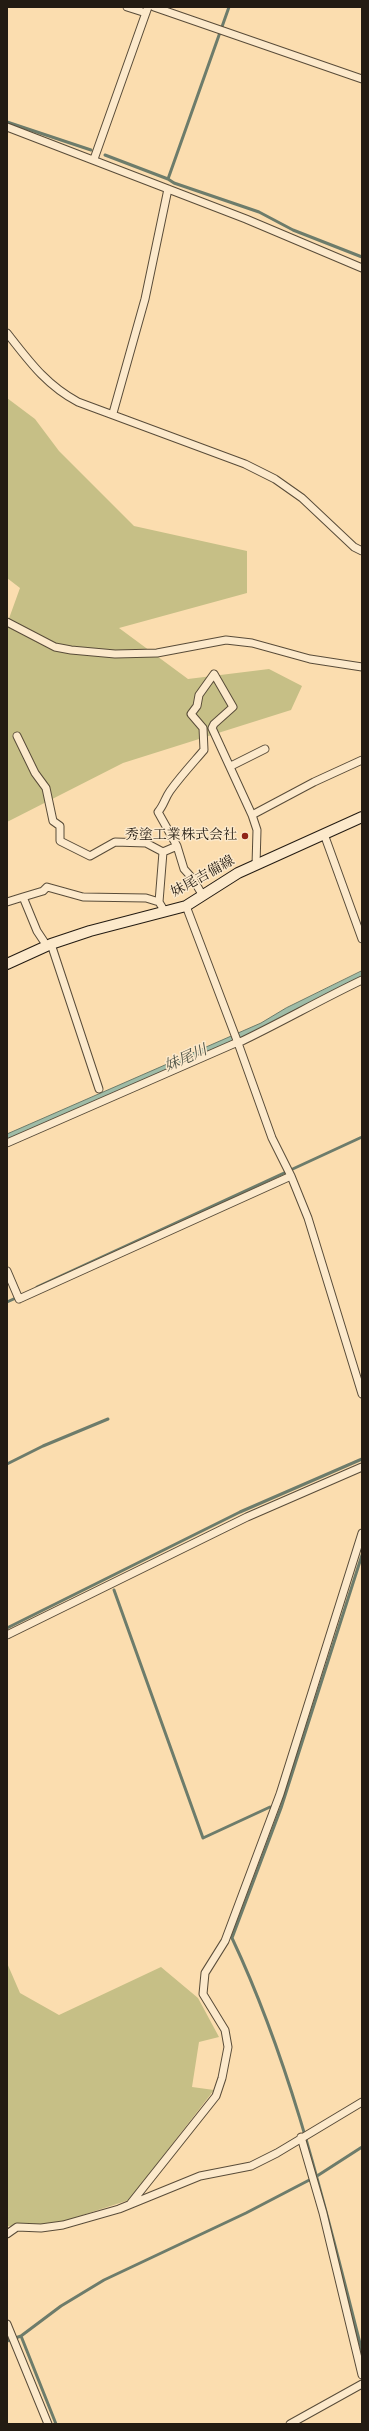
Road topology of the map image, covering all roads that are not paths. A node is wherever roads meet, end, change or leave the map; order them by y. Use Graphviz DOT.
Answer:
graph roads {
  1 [pos="127,7"];
  2 [pos="154,7"];
  3 [pos="147,10"];
  4 [pos="362,79"];
  5 [pos="7,126"];
  6 [pos="94,159"];
  7 [pos="168,189"];
  8 [pos="362,268"];
  9 [pos="7,333"];
  10 [pos="113,414"];
  11 [pos="362,551"];
  12 [pos="7,622"];
  13 [pos="362,667"];
  14 [pos="18,736"];
  15 [pos="265,749"];
  16 [pos="362,760"];
  17 [pos="231,766"];
  18 [pos="252,815"];
  19 [pos="362,817"];
  20 [pos="324,834"];
  21 [pos="177,846"];
  22 [pos="163,852"];
  23 [pos="256,865"];
  24 [pos="202,896"];
  25 [pos="23,897"];
  26 [pos="7,902"];
  27 [pos="159,902"];
  28 [pos="186,906"];
  29 [pos="165,912"];
  30 [pos="362,939"];
  31 [pos="49,945"];
  32 [pos="7,964"];
  33 [pos="362,980"];
  34 [pos="238,1042"];
  35 [pos="99,1089"];
  36 [pos="7,1143"];
  37 [pos="289,1173"];
  38 [pos="7,1271"];
  39 [pos="362,1394"];
  40 [pos="362,1467"];
  41 [pos="362,1534"];
  42 [pos="7,1635"];
  43 [pos="362,2102"];
  44 [pos="304,2136"];
  45 [pos="131,2202"];
  46 [pos="7,2234"];
  47 [pos="7,2324"];
  48 [pos="362,2375"];
  49 [pos="362,2384"];
  50 [pos="48,2424"];
  51 [pos="290,2424"];
  1 -- 3 [label="street"];
  2 -- 4 [label="street"];
  3 -- 6 [label="street"];
  5 -- 6 [label="street"];
  6 -- 7 [label="street"];
  7 -- 8 [label="street"];
  7 -- 10 [label="street"];
  9 -- 10 [label="street"];
  10 -- 11 [label="street"];
  12 -- 13 [label="street"];
  14 -- 22 [label="street"];
  15 -- 17 [label="street"];
  16 -- 18 [label="street"];
  17 -- 18 [label="street"];
  17 -- 21 [label="street"];
  18 -- 23 [label="street"];
  19 -- 20 [label="main road, 妹尾吉備線"];
  20 -- 23 [label="main road, 妹尾吉備線"];
  20 -- 30 [label="street"];
  21 -- 22 [label="street"];
  21 -- 24 [label="street"];
  22 -- 27 [label="street"];
  23 -- 24 [label="main road, 妹尾吉備線"];
  24 -- 28 [label="main road, 妹尾吉備線"];
  25 -- 26 [label="street"];
  25 -- 27 [label="street"];
  25 -- 31 [label="street"];
  27 -- 29 [label="street"];
  28 -- 29 [label="main road, 妹尾吉備線"];
  28 -- 34 [label="street"];
  29 -- 31 [label="main road, 妹尾吉備線"];
  31 -- 32 [label="main road, 妹尾吉備線"];
  31 -- 35 [label="street"];
  33 -- 34 [label="street"];
  34 -- 36 [label="street"];
  34 -- 37 [label="street"];
  37 -- 38 [label="street"];
  37 -- 39 [label="street"];
  40 -- 42 [label="street"];
  41 -- 45 [label="street"];
  43 -- 44 [label="street"];
  44 -- 45 [label="street"];
  44 -- 48 [label="street"];
  45 -- 46 [label="street"];
  47 -- 50 [label="street"];
  49 -- 51 [label="street"];
}
